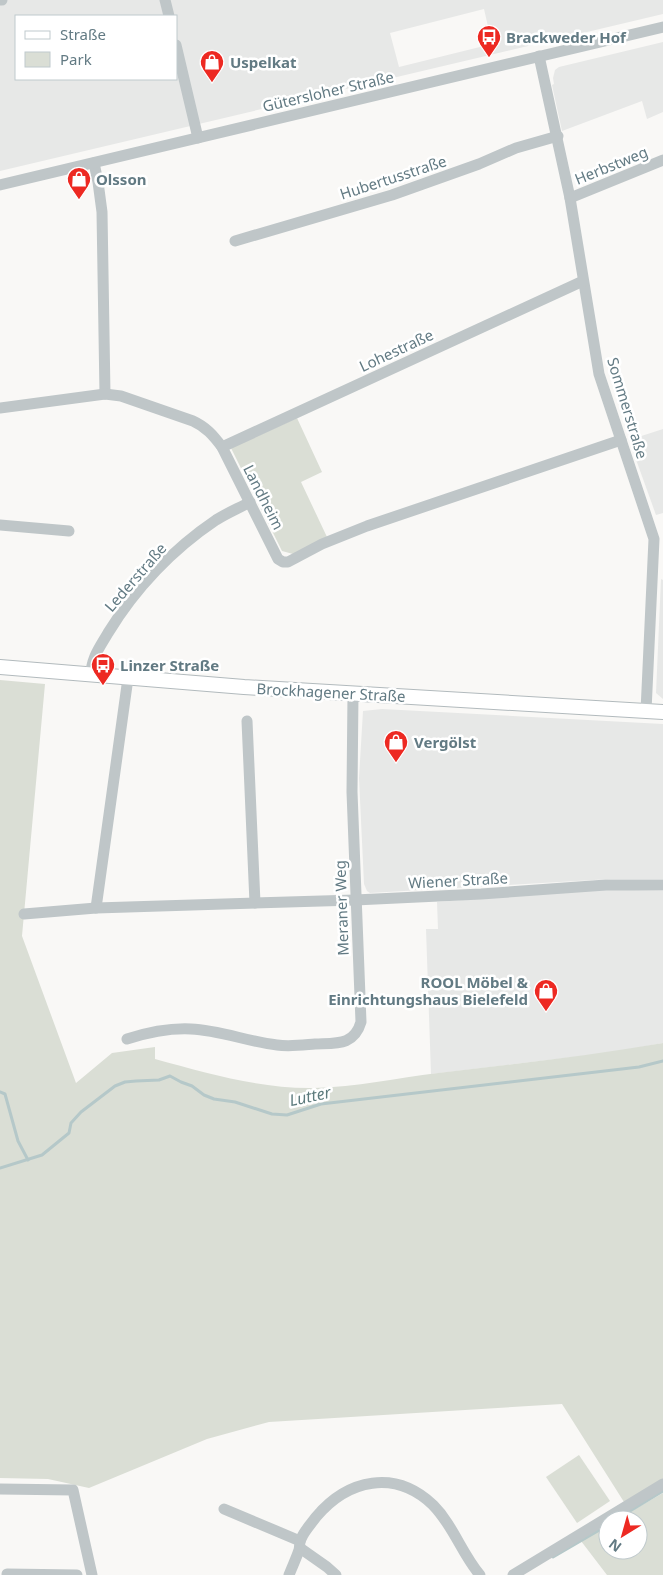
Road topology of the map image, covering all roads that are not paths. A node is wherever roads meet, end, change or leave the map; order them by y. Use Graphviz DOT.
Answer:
graph roads {
  1 [pos="165,0"];
  2 [pos="169,15"];
  3 [pos="663,27"];
  4 [pos="178,53"];
  5 [pos="539,56"];
  6 [pos="558,136"];
  7 [pos="198,138"];
  8 [pos="663,160"];
  9 [pos="94,163"];
  10 [pos="0,186"];
  11 [pos="570,198"];
  12 [pos="235,241"];
  13 [pos="583,281"];
  14 [pos="105,394"];
  15 [pos="0,408"];
  16 [pos="622,440"];
  17 [pos="222,447"];
  18 [pos="250,502"];
  19 [pos="0,525"];
  20 [pos="68,531"];
  21 [pos="0,667"];
  22 [pos="92,675"];
  23 [pos="128,678"];
  24 [pos="353,694"];
  25 [pos="646,711"];
  26 [pos="663,712"];
  27 [pos="247,720"];
  28 [pos="663,885"];
  29 [pos="355,900"];
  30 [pos="255,904"];
  31 [pos="96,908"];
  32 [pos="24,914"];
  33 [pos="127,1038"];
  34 [pos="663,1484"];
  35 [pos="0,1489"];
  36 [pos="224,1509"];
  37 [pos="300,1544"];
  38 [pos="7,1574"];
  39 [pos="77,1575"];
  40 [pos="92,1575"];
  41 [pos="289,1575"];
  42 [pos="336,1575"];
  43 [pos="480,1575"];
  44 [pos="513,1575"];
  1 -- 2 [label="street"];
  3 -- 5 [label="street, Gütersloher Straße"];
  4 -- 7 [label="street"];
  5 -- 6 [label="street, Sommerstraße"];
  5 -- 7 [label="street, Gütersloher Straße"];
  6 -- 11 [label="street, Sommerstraße"];
  6 -- 12 [label="street, Hubertusstraße"];
  7 -- 9 [label="street, Gütersloher Straße"];
  8 -- 11 [label="street, Herbstweg"];
  9 -- 10 [label="street, Gütersloher Straße"];
  9 -- 14 [label="street"];
  11 -- 13 [label="street, Sommerstraße"];
  13 -- 16 [label="street, Sommerstraße"];
  13 -- 17 [label="street, Lohestraße"];
  14 -- 15 [label="street, Landheim"];
  14 -- 17 [label="street, Landheim"];
  16 -- 18 [label="street, Landheim"];
  16 -- 25 [label="street, Sommerstraße"];
  17 -- 18 [label="street, Landheim"];
  18 -- 22 [label="street, Lederstraße"];
  19 -- 20 [label="street"];
  21 -- 22 [label="main road, Brockhagener Straße"];
  22 -- 23 [label="main road, Brockhagener Straße"];
  23 -- 24 [label="main road, Brockhagener Straße"];
  23 -- 31 [label="street"];
  24 -- 25 [label="main road, Brockhagener Straße"];
  24 -- 29 [label="street, Meraner Weg"];
  25 -- 26 [label="main road, Brockhagener Straße"];
  27 -- 30 [label="street"];
  28 -- 29 [label="street, Wiener Straße"];
  29 -- 30 [label="street, Wiener Straße"];
  29 -- 33 [label="street, Meraner Weg"];
  30 -- 31 [label="street, Wiener Straße"];
  31 -- 32 [label="street, Wiener Straße"];
  34 -- 44 [label="street"];
  35 -- 40 [label="street"];
  36 -- 37 [label="street"];
  37 -- 41 [label="street"];
  37 -- 42 [label="street"];
  37 -- 43 [label="street"];
  38 -- 39 [label="street"];
}
